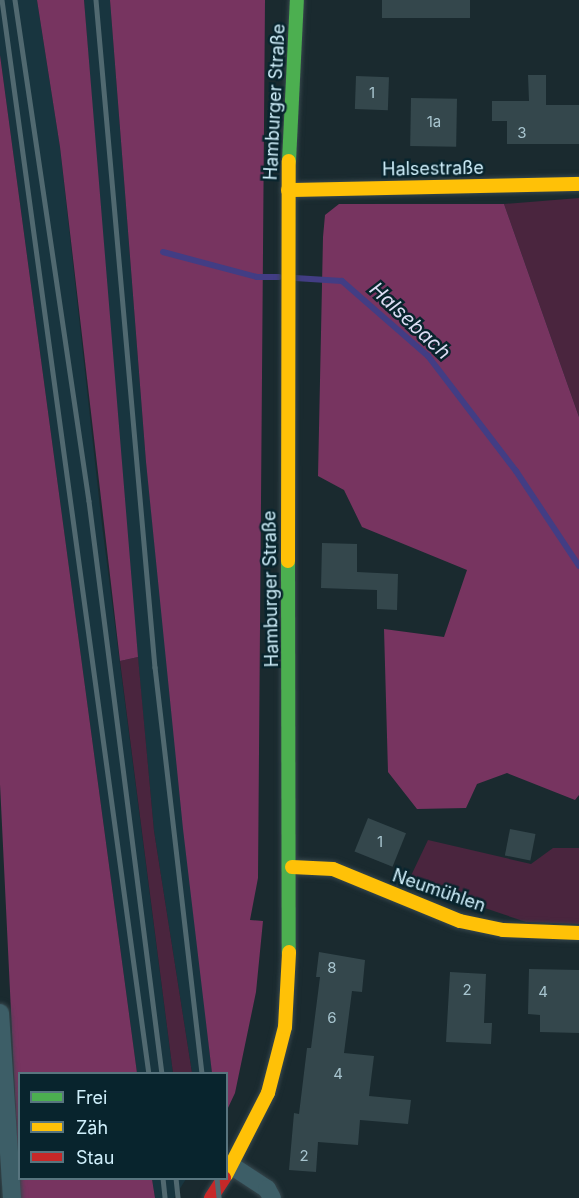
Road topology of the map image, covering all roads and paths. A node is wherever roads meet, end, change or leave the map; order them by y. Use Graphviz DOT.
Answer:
graph roads {
  1 [pos="297,0"];
  2 [pos="579,184"];
  3 [pos="288,190"];
  4 [pos="292,867"];
  5 [pos="579,933"];
  6 [pos="0,1013"];
  7 [pos="228,1173"];
  8 [pos="224,1180"];
  9 [pos="12,1198"];
  10 [pos="212,1198"];
  11 [pos="272,1198"];
  1 -- 3 [label="main road, Hamburger Straße"];
  2 -- 3 [label="main road, Halsestraße"];
  3 -- 4 [label="main road, Hamburger Straße"];
  4 -- 5 [label="main road, Neumühlen"];
  4 -- 7 [label="main road, Hamburger Straße"];
  6 -- 9 [label="street"];
  7 -- 11 [label="street"];
  8 -- 10 [label="main road, Hamburger Straße"];
}
